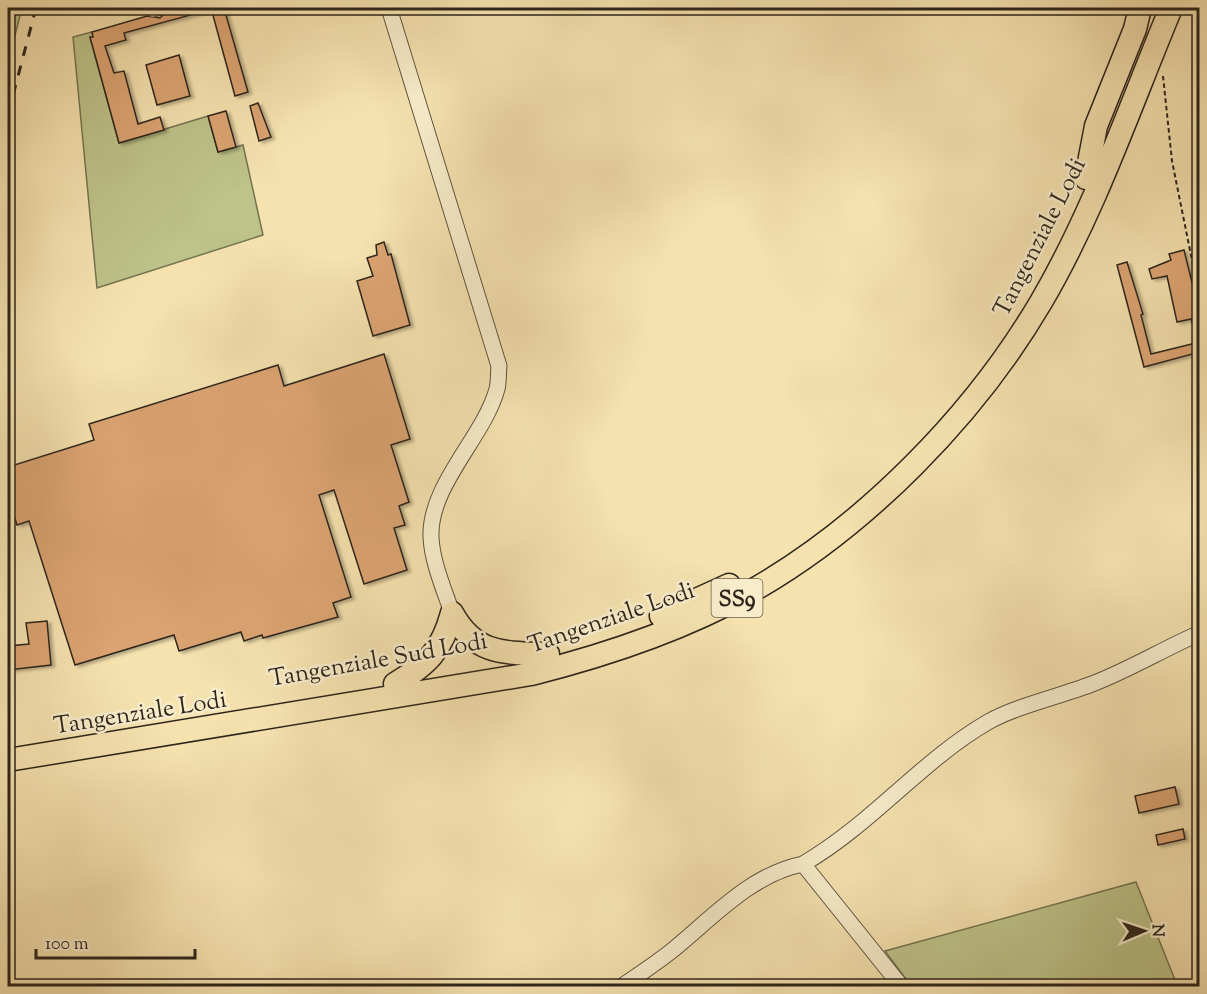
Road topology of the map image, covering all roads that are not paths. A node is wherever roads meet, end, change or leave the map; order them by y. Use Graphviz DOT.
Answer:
graph roads {
  1 [pos="389,8"];
  2 [pos="1140,8"];
  3 [pos="1156,8"];
  4 [pos="1171,8"];
  5 [pos="1086,178"];
  6 [pos="452,613"];
  7 [pos="1200,633"];
  8 [pos="548,654"];
  9 [pos="395,684"];
  10 [pos="8,748"];
  11 [pos="8,760"];
  12 [pos="803,864"];
  13 [pos="622,987"];
  14 [pos="901,987"];
  1 -- 6 [label="street"];
  2 -- 5 [label="highway"];
  3 -- 5 [label="highway, Tangenziale Sud Lodi / SS9"];
  4 -- 11 [label="highway, Tangenziale Lodi / SS9"];
  5 -- 8 [label="highway, Tangenziale Sud Lodi / SS9"];
  6 -- 8 [label="highway"];
  6 -- 9 [label="highway"];
  7 -- 12 [label="street"];
  8 -- 9 [label="highway, Tangenziale Sud Lodi / SS9"];
  9 -- 10 [label="highway, Tangenziale Sud Lodi / SS9"];
  12 -- 13 [label="street"];
  12 -- 14 [label="street"];
}
